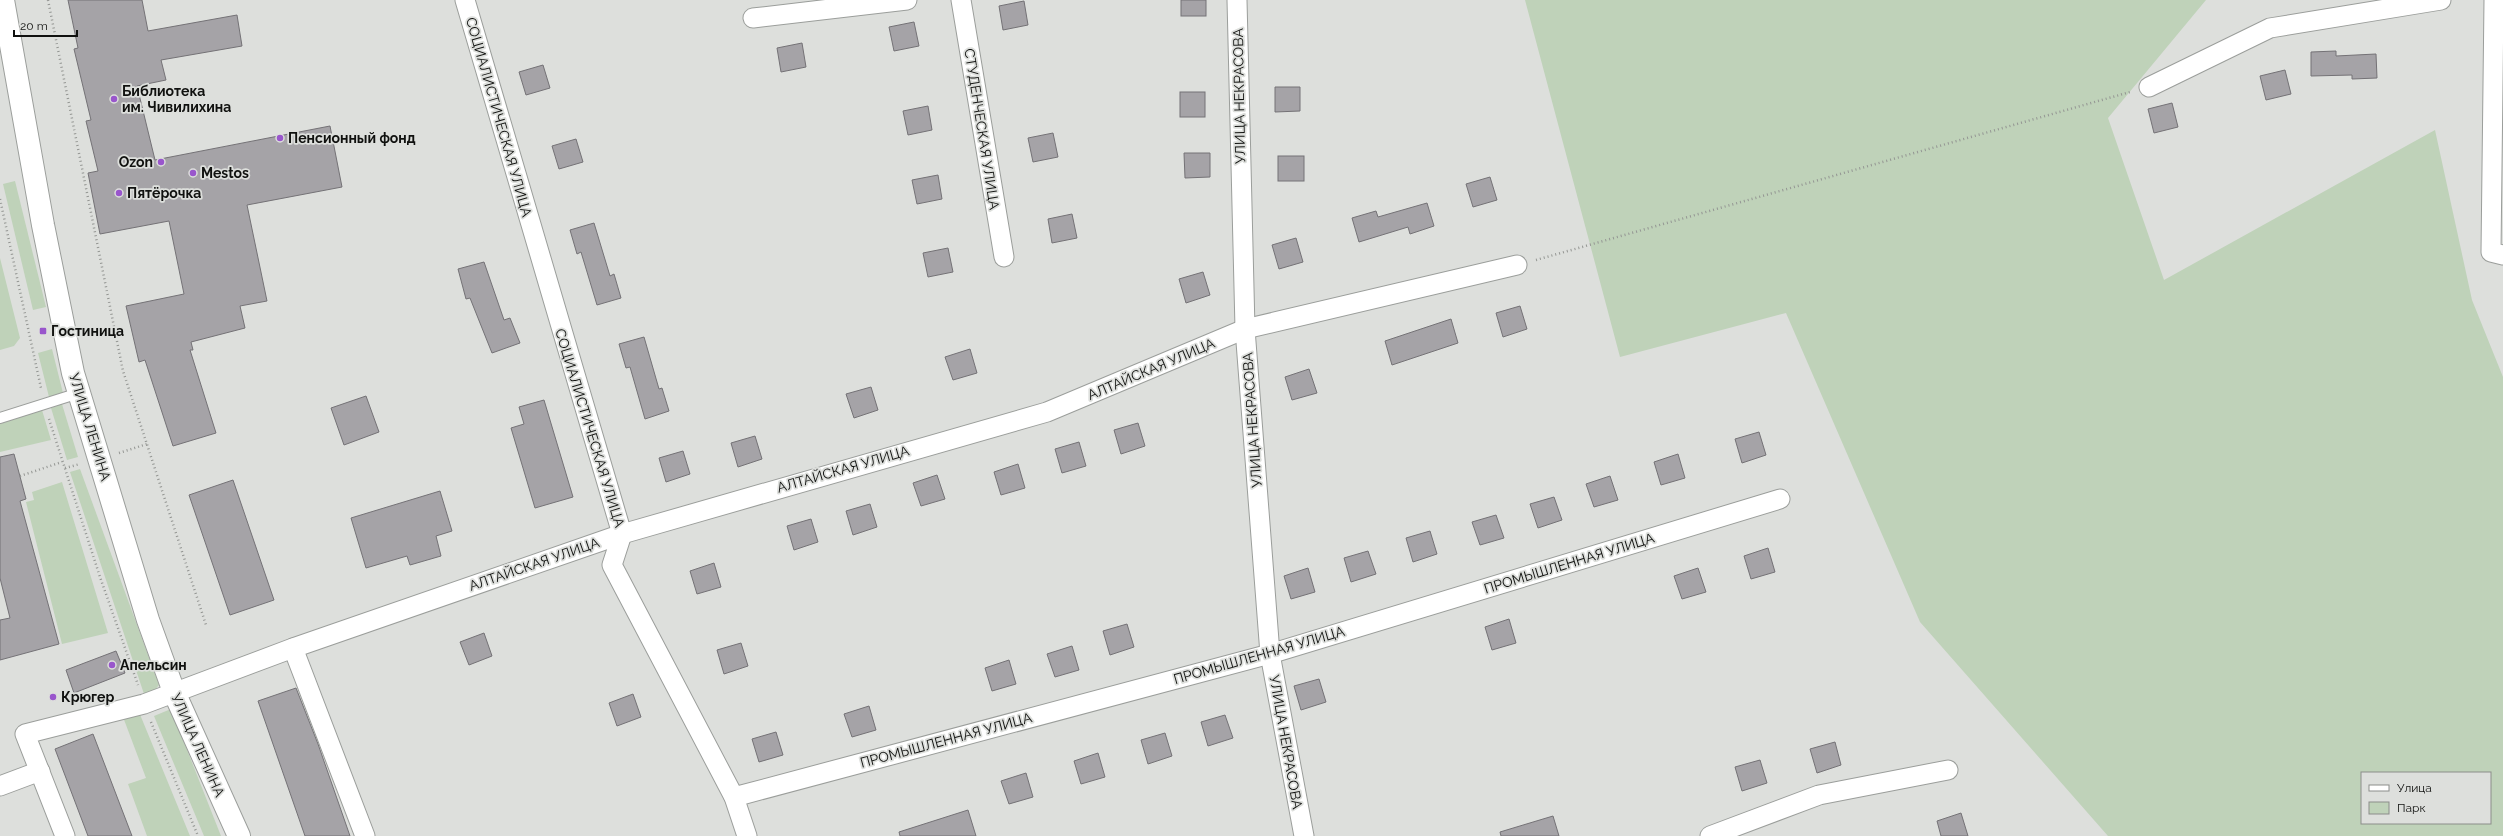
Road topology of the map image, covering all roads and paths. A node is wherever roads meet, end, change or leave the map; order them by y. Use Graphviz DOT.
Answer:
graph roads {
  1 [pos="3,0"];
  2 [pos="48,0"];
  3 [pos="465,0"];
  4 [pos="907,0"];
  5 [pos="961,0"];
  6 [pos="1237,0"];
  7 [pos="2441,0"];
  8 [pos="2494,0"];
  9 [pos="753,18"];
  10 [pos="2149,87"];
  11 [pos="0,199"];
  12 [pos="2497,254"];
  13 [pos="1004,257"];
  14 [pos="1517,265"];
  15 [pos="1245,329"];
  16 [pos="79,393"];
  17 [pos="45,404"];
  18 [pos="0,418"];
  19 [pos="147,444"];
  20 [pos="112,455"];
  21 [pos="62,462"];
  22 [pos="82,464"];
  23 [pos="65,468"];
  24 [pos="20,476"];
  25 [pos="1780,499"];
  26 [pos="622,534"];
  27 [pos="206,625"];
  28 [pos="293,648"];
  29 [pos="1270,654"];
  30 [pos="174,692"];
  31 [pos="144,704"];
  32 [pos="1948,770"];
  33 [pos="40,771"];
  34 [pos="0,786"];
  35 [pos="734,797"];
  36 [pos="65,836"];
  37 [pos="198,836"];
  38 [pos="240,836"];
  39 [pos="365,836"];
  40 [pos="747,836"];
  41 [pos="1304,836"];
  42 [pos="1710,836"];
  1 -- 16 [label="main road, УЛИЦА ЛЕНИНА"];
  2 -- 19 [label="path"];
  3 -- 26 [label="street, СОЦИАЛИСТИЧЕСКАЯ УЛИЦА"];
  4 -- 9 [label="street"];
  5 -- 13 [label="street, СТУДЕНЧЕСКАЯ УЛИЦА"];
  6 -- 15 [label="street, УЛИЦА НЕКРАСОВА"];
  7 -- 10 [label="street"];
  8 -- 12 [label="street"];
  10 -- 14 [label="path"];
  11 -- 17 [label="path"];
  14 -- 15 [label="street, АЛТАЙСКАЯ УЛИЦА"];
  15 -- 26 [label="street, АЛТАЙСКАЯ УЛИЦА"];
  15 -- 29 [label="street, УЛИЦА НЕКРАСОВА"];
  16 -- 17 [label="lane"];
  16 -- 30 [label="main road, УЛИЦА ЛЕНИНА"];
  17 -- 18 [label="lane"];
  17 -- 21 [label="path"];
  19 -- 20 [label="path"];
  19 -- 27 [label="path"];
  21 -- 23 [label="path"];
  21 -- 24 [label="path"];
  22 -- 23 [label="path"];
  23 -- 31 [label="path"];
  25 -- 29 [label="street, ПРОМЫШЛЕННАЯ УЛИЦА"];
  26 -- 28 [label="street, АЛТАЙСКАЯ УЛИЦА"];
  26 -- 35 [label="street, СОЦИАЛИСТИЧЕСКАЯ УЛИЦА"];
  28 -- 30 [label="street, АЛТАЙСКАЯ УЛИЦА"];
  28 -- 39 [label="street"];
  29 -- 35 [label="street, ПРОМЫШЛЕННАЯ УЛИЦА"];
  29 -- 41 [label="street, УЛИЦА НЕКРАСОВА"];
  30 -- 31 [label="street, АЛТАЙСКАЯ УЛИЦА"];
  30 -- 38 [label="main road, УЛИЦА ЛЕНИНА"];
  31 -- 33 [label="street, АЛТАЙСКАЯ УЛИЦА"];
  31 -- 37 [label="path"];
  32 -- 42 [label="street"];
  33 -- 34 [label="street"];
  33 -- 36 [label="street"];
  35 -- 40 [label="street, СОЦИАЛИСТИЧЕСКАЯ УЛИЦА"];
}
